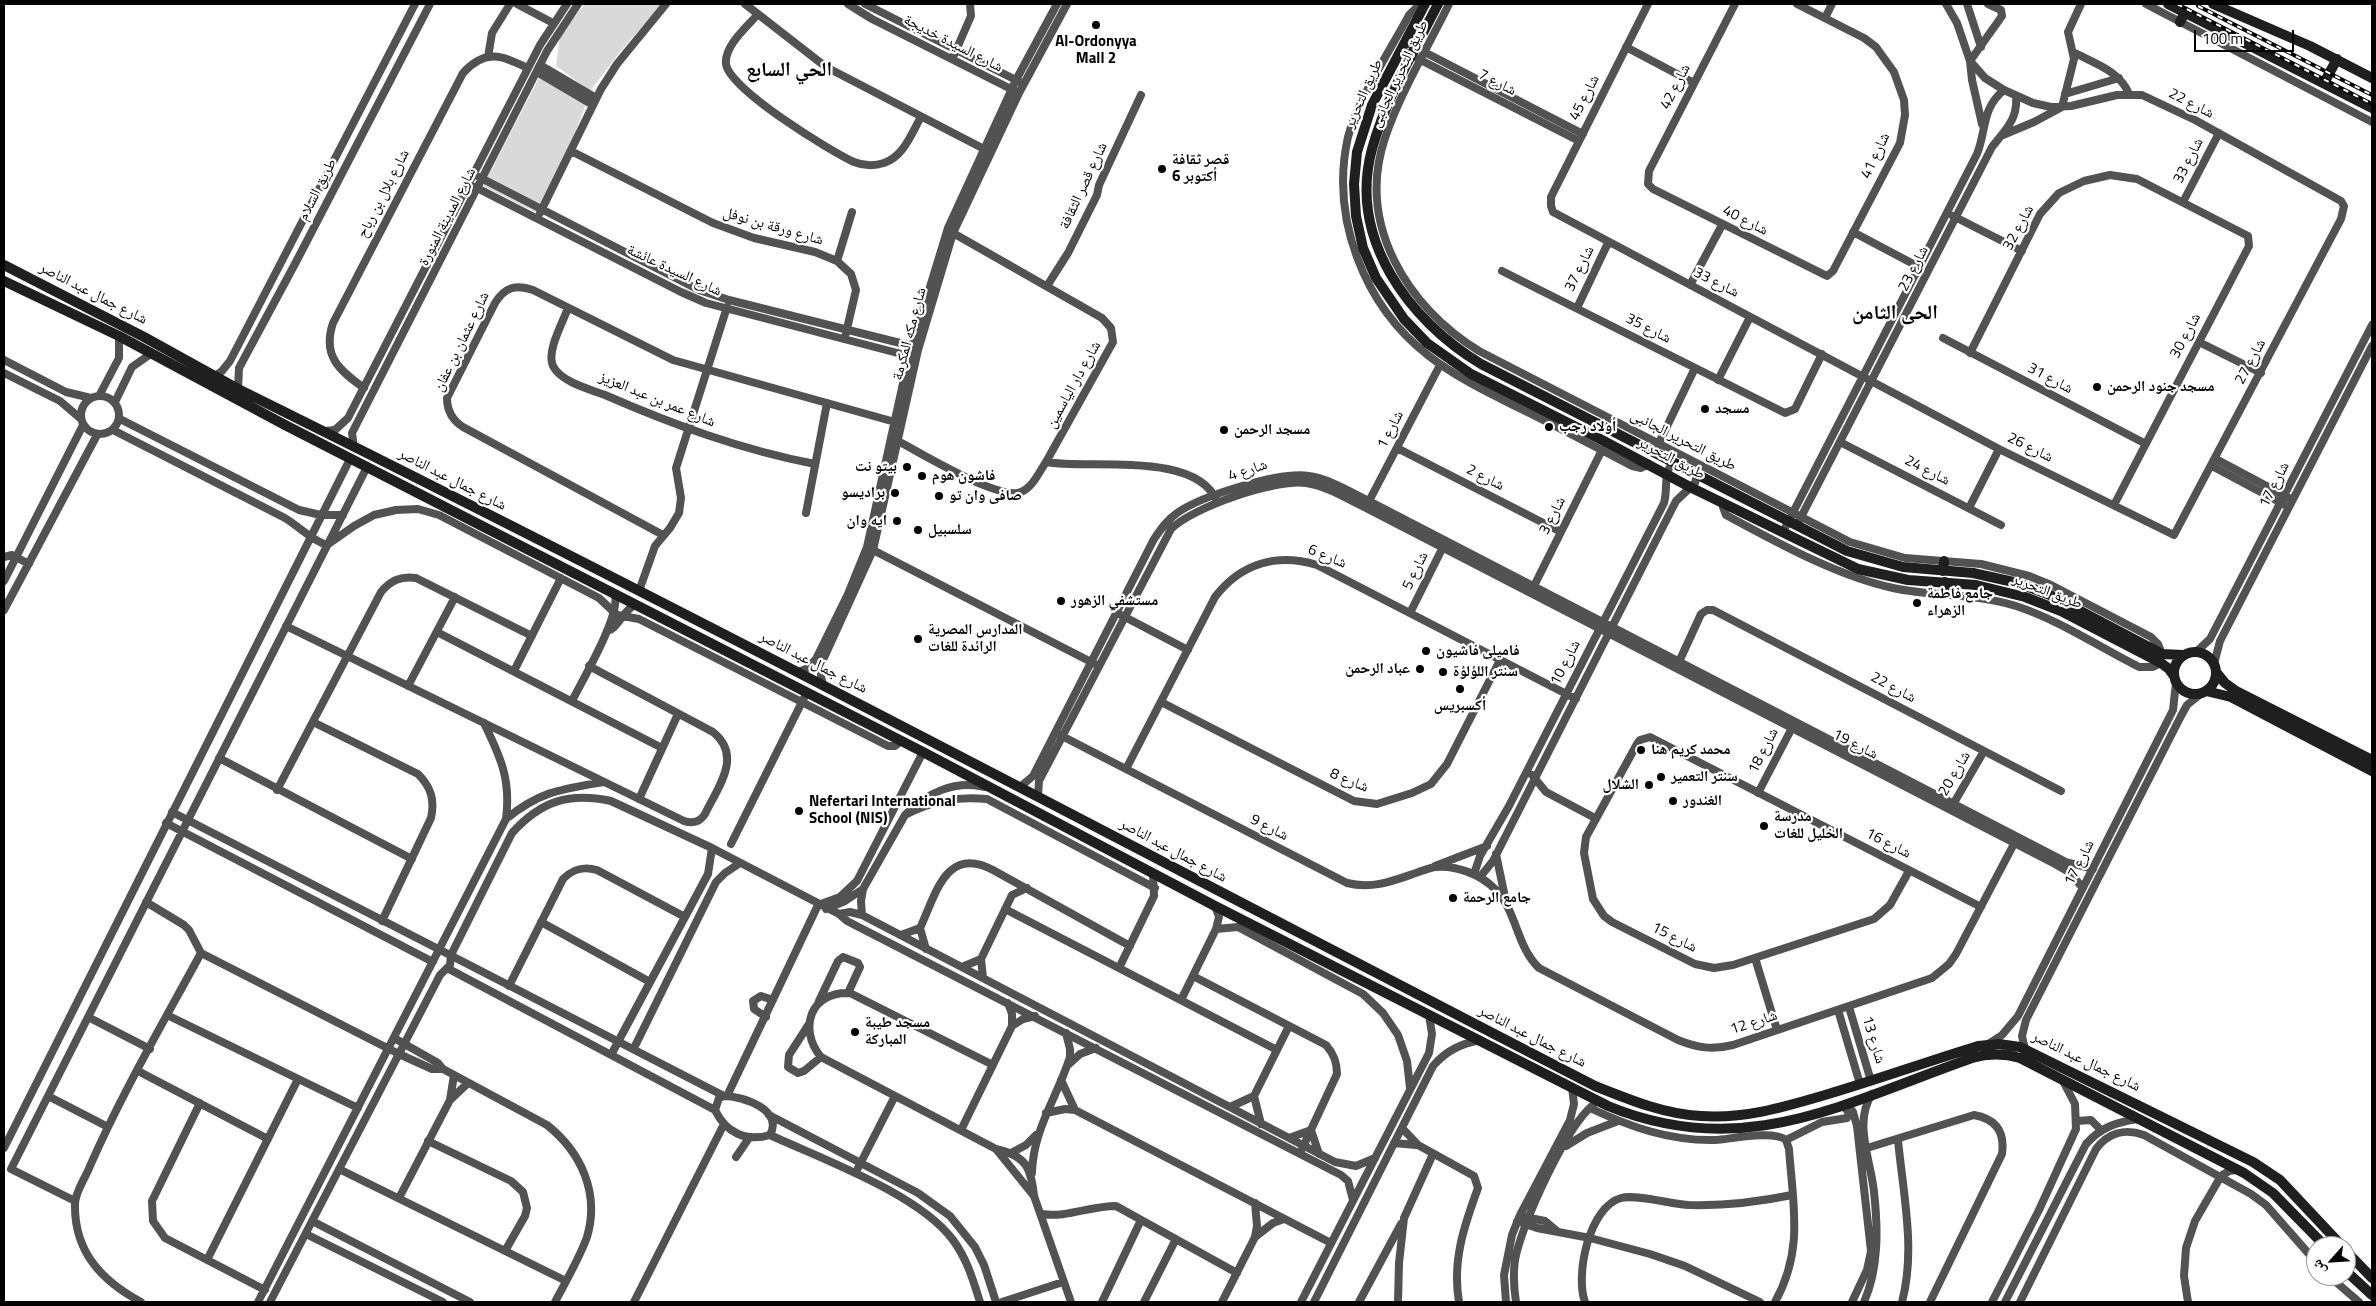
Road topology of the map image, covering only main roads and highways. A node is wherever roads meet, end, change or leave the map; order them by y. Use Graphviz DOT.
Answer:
graph roads {
  1 [pos="1424,4"];
  2 [pos="1438,4"];
  3 [pos="2168,4"];
  4 [pos="2213,4"];
  5 [pos="2337,59"];
  6 [pos="2372,78"];
  7 [pos="2324,83"];
  8 [pos="2372,108"];
  9 [pos="4,265"];
  10 [pos="4,281"];
  11 [pos="1388,296"];
  12 [pos="1382,306"];
  13 [pos="497,520"];
  14 [pos="515,529"];
  15 [pos="492,532"];
  16 [pos="510,541"];
  17 [pos="1944,571"];
  18 [pos="1944,594"];
  19 [pos="2183,655"];
  20 [pos="2161,658"];
  21 [pos="2215,668"];
  22 [pos="2175,680"];
  23 [pos="2204,692"];
  24 [pos="2372,760"];
  25 [pos="2372,771"];
  26 [pos="1302,935"];
  27 [pos="1295,947"];
  28 [pos="1326,947"];
  29 [pos="1320,959"];
  30 [pos="2315,1236"];
  31 [pos="2333,1236"];
  32 [pos="2356,1261"];
  33 [pos="2372,1278"];
  34 [pos="2356,1280"];
  35 [pos="2372,1295"];
  1 -- 11 [label="main road, طريق التحرير"];
  2 -- 17 [label="main road, طريق التحرير"];
  3 -- 7 [label="main road"];
  4 -- 5 [label="main road"];
  5 -- 6 [label="main road"];
  5 -- 7 [label="main road"];
  7 -- 8 [label="main road"];
  9 -- 13 [label="main road, شارع جمال عبد الناصر"];
  10 -- 15 [label="main road, شارع جمال عبد الناصر"];
  11 -- 12 [label="main road"];
  11 -- 17 [label="main road, طريق التحرير"];
  13 -- 14 [label="main road, شارع جمال عبد الناصر"];
  13 -- 15 [label="main road"];
  14 -- 16 [label="main road"];
  14 -- 26 [label="main road, شارع جمال عبد الناصر"];
  15 -- 16 [label="main road, شارع جمال عبد الناصر"];
  16 -- 27 [label="main road, شارع جمال عبد الناصر"];
  17 -- 18 [label="main road"];
  17 -- 20 [label="main road, طريق التحرير"];
  19 -- 20 [label="main road, طريق التحرير"];
  19 -- 21 [label="main road"];
  19 -- 22 [label="main road"];
  20 -- 22 [label="main road, طريق التحرير"];
  21 -- 23 [label="main road"];
  21 -- 24 [label="main road"];
  22 -- 23 [label="main road"];
  23 -- 25 [label="main road"];
  26 -- 27 [label="main road"];
  26 -- 28 [label="main road, شارع جمال عبد الناصر"];
  27 -- 29 [label="main road, شارع جمال عبد الناصر"];
  28 -- 29 [label="main road"];
  28 -- 31 [label="main road, شارع جمال عبد الناصر"];
  29 -- 30 [label="main road, شارع جمال عبد الناصر"];
  32 -- 33 [label="main road"];
  34 -- 35 [label="main road"];
}
